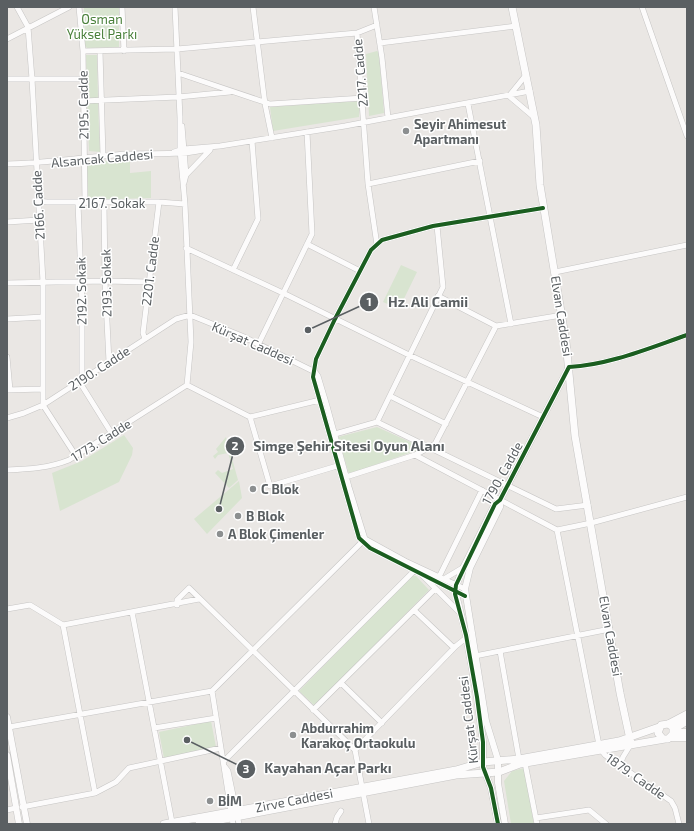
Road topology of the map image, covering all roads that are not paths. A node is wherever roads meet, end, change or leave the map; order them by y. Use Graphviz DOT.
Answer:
graph roads {
  1 [pos="17,7"];
  2 [pos="69,7"];
  3 [pos="79,7"];
  4 [pos="122,7"];
  5 [pos="175,7"];
  6 [pos="253,7"];
  7 [pos="374,7"];
  8 [pos="512,7"];
  9 [pos="642,7"];
  10 [pos="377,25"];
  11 [pos="516,26"];
  12 [pos="28,27"];
  13 [pos="358,33"];
  14 [pos="7,39"];
  15 [pos="258,42"];
  16 [pos="380,44"];
  17 [pos="177,49"];
  18 [pos="82,51"];
  19 [pos="100,51"];
  20 [pos="124,51"];
  21 [pos="178,73"];
  22 [pos="526,74"];
  23 [pos="7,79"];
  24 [pos="32,79"];
  25 [pos="83,79"];
  26 [pos="530,91"];
  27 [pos="231,92"];
  28 [pos="509,96"];
  29 [pos="178,97"];
  30 [pos="363,98"];
  31 [pos="83,101"];
  32 [pos="102,101"];
  33 [pos="265,102"];
  34 [pos="468,104"];
  35 [pos="388,118"];
  36 [pos="535,118"];
  37 [pos="364,122"];
  38 [pos="307,132"];
  39 [pos="687,136"];
  40 [pos="272,138"];
  41 [pos="252,141"];
  42 [pos="220,146"];
  43 [pos="212,148"];
  44 [pos="182,152"];
  45 [pos="103,156"];
  46 [pos="84,157"];
  47 [pos="480,161"];
  48 [pos="7,164"];
  49 [pos="36,164"];
  50 [pos="186,175"];
  51 [pos="368,184"];
  52 [pos="184,187"];
  53 [pos="38,201"];
  54 [pos="159,202"];
  55 [pos="78,203"];
  56 [pos="85,203"];
  57 [pos="104,204"];
  58 [pos="185,204"];
  59 [pos="543,208"];
  60 [pos="490,216"];
  61 [pos="38,220"];
  62 [pos="7,222"];
  63 [pos="437,226"];
  64 [pos="307,244"];
  65 [pos="377,245"];
  66 [pos="687,245"];
  67 [pos="186,248"];
  68 [pos="233,270"];
  69 [pos="360,271"];
  70 [pos="555,272"];
  71 [pos="81,281"];
  72 [pos="105,281"];
  73 [pos="43,282"];
  74 [pos="148,282"];
  75 [pos="7,283"];
  76 [pos="282,293"];
  77 [pos="438,296"];
  78 [pos="190,315"];
  79 [pos="562,315"];
  80 [pos="43,317"];
  81 [pos="7,319"];
  82 [pos="336,320"];
  83 [pos="511,324"];
  84 [pos="496,326"];
  85 [pos="687,335"];
  86 [pos="145,339"];
  87 [pos="258,345"];
  88 [pos="409,355"];
  89 [pos="7,357"];
  90 [pos="109,362"];
  91 [pos="569,367"];
  92 [pos="315,372"];
  93 [pos="80,380"];
  94 [pos="466,382"];
  95 [pos="187,385"];
  96 [pos="43,389"];
  97 [pos="9,390"];
  98 [pos="390,396"];
  99 [pos="320,400"];
  100 [pos="43,405"];
  101 [pos="250,417"];
  102 [pos="543,417"];
  103 [pos="7,418"];
  104 [pos="377,422"];
  105 [pos="446,424"];
  106 [pos="112,434"];
  107 [pos="335,434"];
  108 [pos="430,448"];
  109 [pos="415,455"];
  110 [pos="76,456"];
  111 [pos="7,465"];
  112 [pos="337,466"];
  113 [pos="7,470"];
  114 [pos="346,477"];
  115 [pos="508,485"];
  116 [pos="482,490"];
  117 [pos="687,497"];
  118 [pos="500,500"];
  119 [pos="588,505"];
  120 [pos="591,523"];
  121 [pos="557,530"];
  122 [pos="364,540"];
  123 [pos="464,566"];
  124 [pos="414,570"];
  125 [pos="421,574"];
  126 [pos="442,578"];
  127 [pos="455,588"];
  128 [pos="435,589"];
  129 [pos="465,589"];
  130 [pos="465,596"];
  131 [pos="199,599"];
  132 [pos="177,604"];
  133 [pos="7,609"];
  134 [pos="414,610"];
  135 [pos="132,612"];
  136 [pos="460,613"];
  137 [pos="63,625"];
  138 [pos="610,629"];
  139 [pos="578,636"];
  140 [pos="466,638"];
  141 [pos="454,648"];
  142 [pos="500,651"];
  143 [pos="252,652"];
  144 [pos="476,656"];
  145 [pos="341,683"];
  146 [pos="212,691"];
  147 [pos="294,692"];
  148 [pos="149,702"];
  149 [pos="314,710"];
  150 [pos="80,714"];
  151 [pos="687,714"];
  152 [pos="7,717"];
  153 [pos="216,718"];
  154 [pos="687,721"];
  155 [pos="382,723"];
  156 [pos="9,727"];
  157 [pos="154,728"];
  158 [pos="659,728"];
  159 [pos="670,732"];
  160 [pos="687,732"];
  161 [pos="687,738"];
  162 [pos="630,741"];
  163 [pos="600,747"];
  164 [pos="221,748"];
  165 [pos="355,750"];
  166 [pos="7,755"];
  167 [pos="498,760"];
  168 [pos="160,761"];
  169 [pos="522,761"];
  170 [pos="483,762"];
  171 [pos="224,764"];
  172 [pos="620,765"];
  173 [pos="499,772"];
  174 [pos="485,774"];
  175 [pos="362,790"];
  176 [pos="95,793"];
  177 [pos="19,808"];
  178 [pos="7,810"];
  179 [pos="341,811"];
  180 [pos="235,818"];
  181 [pos="536,821"];
  182 [pos="172,822"];
  183 [pos="19,824"];
  184 [pos="27,824"];
  185 [pos="164,824"];
  186 [pos="199,824"];
  187 [pos="335,824"];
  188 [pos="369,824"];
  189 [pos="498,824"];
  190 [pos="506,824"];
  191 [pos="606,824"];
  192 [pos="679,824"];
  1 -- 12 [label="street, 2166. Cadde"];
  2 -- 12 [label="street"];
  3 -- 18 [label="street, 2195. Cadde"];
  4 -- 20 [label="street"];
  5 -- 17 [label="street"];
  6 -- 15 [label="street"];
  7 -- 10 [label="street"];
  8 -- 11 [label="main road, Elvan Caddesi"];
  9 -- 39 [label="street"];
  10 -- 13 [label="street"];
  10 -- 16 [label="street"];
  11 -- 16 [label="street"];
  11 -- 22 [label="main road, Elvan Caddesi"];
  12 -- 14 [label="street"];
  12 -- 24 [label="street, 2166. Cadde"];
  13 -- 15 [label="street, 2217. Cadde"];
  13 -- 30 [label="street, 2217. Cadde"];
  15 -- 17 [label="street, 2217. Cadde"];
  15 -- 33 [label="street"];
  16 -- 35 [label="street"];
  17 -- 20 [label="street, 2217. Cadde"];
  17 -- 21 [label="street"];
  18 -- 19 [label="street, 2217. Cadde"];
  18 -- 25 [label="street, 2195. Cadde"];
  19 -- 20 [label="street, 2217. Cadde"];
  19 -- 32 [label="street"];
  21 -- 27 [label="street"];
  21 -- 29 [label="street"];
  22 -- 26 [label="main road, Elvan Caddesi"];
  22 -- 28 [label="street"];
  23 -- 24 [label="street"];
  24 -- 25 [label="street"];
  24 -- 49 [label="street, 2166. Cadde"];
  25 -- 31 [label="street, 2195. Cadde"];
  26 -- 28 [label="street"];
  26 -- 36 [label="main road, Elvan Caddesi"];
  27 -- 29 [label="street"];
  27 -- 33 [label="street"];
  28 -- 34 [label="street"];
  28 -- 36 [label="street"];
  29 -- 32 [label="street"];
  29 -- 44 [label="street"];
  30 -- 33 [label="street"];
  30 -- 37 [label="street, 2217. Cadde"];
  31 -- 32 [label="street"];
  31 -- 46 [label="street, 2195. Cadde"];
  32 -- 45 [label="street"];
  33 -- 40 [label="street"];
  34 -- 35 [label="street"];
  34 -- 47 [label="street"];
  35 -- 37 [label="street"];
  36 -- 59 [label="main road, Elvan Caddesi"];
  37 -- 38 [label="street"];
  37 -- 51 [label="street, 2217. Cadde"];
  38 -- 40 [label="street"];
  38 -- 64 [label="street"];
  40 -- 41 [label="street"];
  41 -- 42 [label="street"];
  41 -- 68 [label="street"];
  42 -- 43 [label="street"];
  42 -- 44 [label="street"];
  43 -- 44 [label="street"];
  43 -- 50 [label="street"];
  44 -- 45 [label="street, Alsancak Caddesi"];
  44 -- 50 [label="street"];
  44 -- 52 [label="street"];
  45 -- 46 [label="street, Alsancak Caddesi"];
  46 -- 49 [label="street, Alsancak Caddesi"];
  46 -- 56 [label="street, 2195. Cadde"];
  47 -- 51 [label="street"];
  47 -- 60 [label="street"];
  48 -- 49 [label="street, Alsancak Caddesi"];
  49 -- 53 [label="street, 2166. Cadde"];
  50 -- 52 [label="street"];
  51 -- 65 [label="street, 2217. Cadde"];
  52 -- 58 [label="street"];
  53 -- 55 [label="street, 2167. Sokak"];
  53 -- 61 [label="street, 2166. Cadde"];
  54 -- 57 [label="street, 2167. Sokak"];
  54 -- 58 [label="street, 2167. Sokak"];
  54 -- 74 [label="street, 2201. Cadde"];
  55 -- 56 [label="street, 2167. Sokak"];
  55 -- 71 [label="street, 2192. Sokak"];
  56 -- 57 [label="street, 2167. Sokak"];
  57 -- 72 [label="street, 2193. Sokak"];
  58 -- 67 [label="street"];
  59 -- 60 [label="street"];
  59 -- 70 [label="main road, Elvan Caddesi"];
  60 -- 63 [label="street"];
  60 -- 83 [label="street"];
  61 -- 62 [label="street"];
  61 -- 73 [label="street, 2166. Cadde"];
  63 -- 65 [label="street"];
  63 -- 77 [label="street"];
  64 -- 69 [label="street"];
  64 -- 76 [label="street"];
  65 -- 69 [label="street"];
  66 -- 70 [label="street"];
  67 -- 68 [label="street"];
  67 -- 78 [label="street"];
  68 -- 76 [label="street"];
  69 -- 82 [label="street"];
  70 -- 79 [label="main road, Elvan Caddesi"];
  71 -- 72 [label="street"];
  71 -- 73 [label="street"];
  71 -- 93 [label="street, 2192. Sokak"];
  72 -- 74 [label="street"];
  72 -- 90 [label="street, 2193. Sokak"];
  73 -- 75 [label="street"];
  73 -- 80 [label="street, 2166. Cadde"];
  74 -- 86 [label="street, 2201. Cadde"];
  76 -- 82 [label="street"];
  76 -- 87 [label="street"];
  77 -- 84 [label="street"];
  77 -- 88 [label="street"];
  78 -- 86 [label="street, 2190. Cadde"];
  78 -- 87 [label="street, Kürşat Caddesi"];
  78 -- 95 [label="street"];
  79 -- 83 [label="street"];
  79 -- 91 [label="main road, Elvan Caddesi"];
  80 -- 81 [label="street"];
  80 -- 96 [label="street, 2166. Cadde"];
  82 -- 88 [label="street"];
  82 -- 92 [label="street"];
  83 -- 84 [label="street"];
  84 -- 94 [label="street"];
  85 -- 91 [label="street"];
  86 -- 90 [label="street, 2190. Cadde"];
  87 -- 92 [label="street, Kürşat Caddesi"];
  88 -- 94 [label="street"];
  88 -- 98 [label="street"];
  89 -- 97 [label="street"];
  90 -- 93 [label="street, 2190. Cadde"];
  91 -- 102 [label="street, 1790. Cadde"];
  91 -- 119 [label="main road, Elvan Caddesi"];
  92 -- 99 [label="street"];
  92 -- 107 [label="street"];
  93 -- 100 [label="street, 2190. Cadde"];
  93 -- 106 [label="street"];
  94 -- 102 [label="street"];
  94 -- 105 [label="street"];
  95 -- 101 [label="street"];
  95 -- 106 [label="street, 1773. Cadde"];
  96 -- 97 [label="street"];
  96 -- 100 [label="street, 2166. Cadde"];
  98 -- 104 [label="street"];
  98 -- 105 [label="street"];
  99 -- 101 [label="street"];
  99 -- 112 [label="street"];
  100 -- 103 [label="street, 2190. Cadde"];
  100 -- 110 [label="street"];
  101 -- 112 [label="street"];
  102 -- 115 [label="street, 1790. Cadde"];
  104 -- 107 [label="street"];
  104 -- 108 [label="street"];
  105 -- 108 [label="street"];
  106 -- 110 [label="street, 1773. Cadde"];
  107 -- 114 [label="street"];
  108 -- 109 [label="street"];
  108 -- 115 [label="street"];
  109 -- 114 [label="street"];
  109 -- 116 [label="street"];
  110 -- 113 [label="street, 1773. Cadde"];
  111 -- 113 [label="street"];
  112 -- 122 [label="street"];
  114 -- 122 [label="street"];
  115 -- 118 [label="street, 1790. Cadde"];
  115 -- 119 [label="street"];
  116 -- 118 [label="street"];
  116 -- 126 [label="street"];
  117 -- 120 [label="street"];
  118 -- 121 [label="street"];
  118 -- 123 [label="street, 1790. Cadde"];
  118 -- 129 [label="street, 1790. Cadde"];
  119 -- 120 [label="main road, Elvan Caddesi"];
  120 -- 121 [label="street"];
  120 -- 138 [label="main road, Elvan Caddesi"];
  121 -- 139 [label="street"];
  122 -- 124 [label="street"];
  122 -- 126 [label="street"];
  122 -- 143 [label="street"];
  123 -- 126 [label="street"];
  123 -- 127 [label="street, 1790. Cadde"];
  124 -- 125 [label="street"];
  124 -- 147 [label="street"];
  125 -- 127 [label="street"];
  125 -- 128 [label="street"];
  126 -- 127 [label="street"];
  127 -- 129 [label="street"];
  127 -- 130 [label="street"];
  127 -- 136 [label="street"];
  128 -- 134 [label="street"];
  128 -- 136 [label="street"];
  129 -- 130 [label="street, 1790. Cadde"];
  130 -- 144 [label="street, Kürşat Caddesi"];
  131 -- 132 [label="street"];
  131 -- 132 [label="street"];
  131 -- 143 [label="street"];
  132 -- 135 [label="street"];
  133 -- 137 [label="street"];
  134 -- 141 [label="street"];
  134 -- 145 [label="street"];
  135 -- 137 [label="street"];
  135 -- 148 [label="street"];
  136 -- 140 [label="street, Kürşat Caddesi"];
  137 -- 150 [label="street"];
  138 -- 139 [label="street"];
  138 -- 162 [label="main road, Elvan Caddesi"];
  139 -- 142 [label="street"];
  139 -- 163 [label="street"];
  140 -- 141 [label="street"];
  140 -- 170 [label="street, Kürşat Caddesi"];
  141 -- 155 [label="street"];
  142 -- 144 [label="street"];
  142 -- 169 [label="street"];
  143 -- 146 [label="street"];
  143 -- 147 [label="street"];
  144 -- 167 [label="street, Kürşat Caddesi"];
  145 -- 149 [label="street"];
  145 -- 155 [label="street"];
  146 -- 148 [label="street"];
  146 -- 153 [label="street"];
  147 -- 149 [label="street"];
  147 -- 171 [label="street"];
  148 -- 150 [label="street"];
  148 -- 157 [label="street"];
  149 -- 165 [label="street"];
  150 -- 156 [label="street"];
  150 -- 176 [label="street"];
  151 -- 159 [label="main road, Zirve Caddesi"];
  152 -- 156 [label="street"];
  153 -- 157 [label="street"];
  153 -- 164 [label="street"];
  154 -- 159 [label="main road, Zirve Caddesi"];
  155 -- 165 [label="street"];
  156 -- 177 [label="street"];
  157 -- 168 [label="street"];
  158 -- 159 [label="main road, Zirve Caddesi"];
  158 -- 159 [label="main road"];
  158 -- 162 [label="main road, Zirve Caddesi"];
  159 -- 160 [label="street"];
  159 -- 161 [label="street"];
  159 -- 162 [label="main road, Zirve Caddesi"];
  162 -- 163 [label="main road, Zirve Caddesi"];
  162 -- 172 [label="street"];
  163 -- 169 [label="main road, Zirve Caddesi"];
  163 -- 172 [label="street, 1879. Cadde"];
  164 -- 168 [label="street"];
  164 -- 171 [label="street"];
  165 -- 175 [label="street"];
  166 -- 177 [label="street"];
  167 -- 169 [label="main road, Zirve Caddesi"];
  167 -- 170 [label="main road, Zirve Caddesi"];
  167 -- 173 [label="street, Kürşat Caddesi"];
  168 -- 176 [label="street"];
  168 -- 182 [label="street"];
  169 -- 173 [label="main road, Zirve Caddesi"];
  169 -- 181 [label="street"];
  170 -- 174 [label="street, Kürşat Caddesi"];
  170 -- 175 [label="main road, Zirve Caddesi"];
  171 -- 180 [label="street"];
  172 -- 192 [label="street, 1879. Cadde"];
  173 -- 174 [label="main road, Zirve Caddesi"];
  173 -- 190 [label="street, Kürşat Caddesi"];
  174 -- 175 [label="main road, Zirve Caddesi"];
  174 -- 189 [label="street, Kürşat Caddesi"];
  175 -- 180 [label="main road, Zirve Caddesi"];
  175 -- 188 [label="street"];
  176 -- 177 [label="street"];
  177 -- 178 [label="street"];
  177 -- 183 [label="street"];
  177 -- 184 [label="street"];
  179 -- 187 [label="street"];
  180 -- 182 [label="main road, Zirve Caddesi"];
  180 -- 186 [label="main road, Zirve Caddesi"];
  181 -- 191 [label="street"];
  182 -- 185 [label="main road, Zirve Caddesi"];
}
